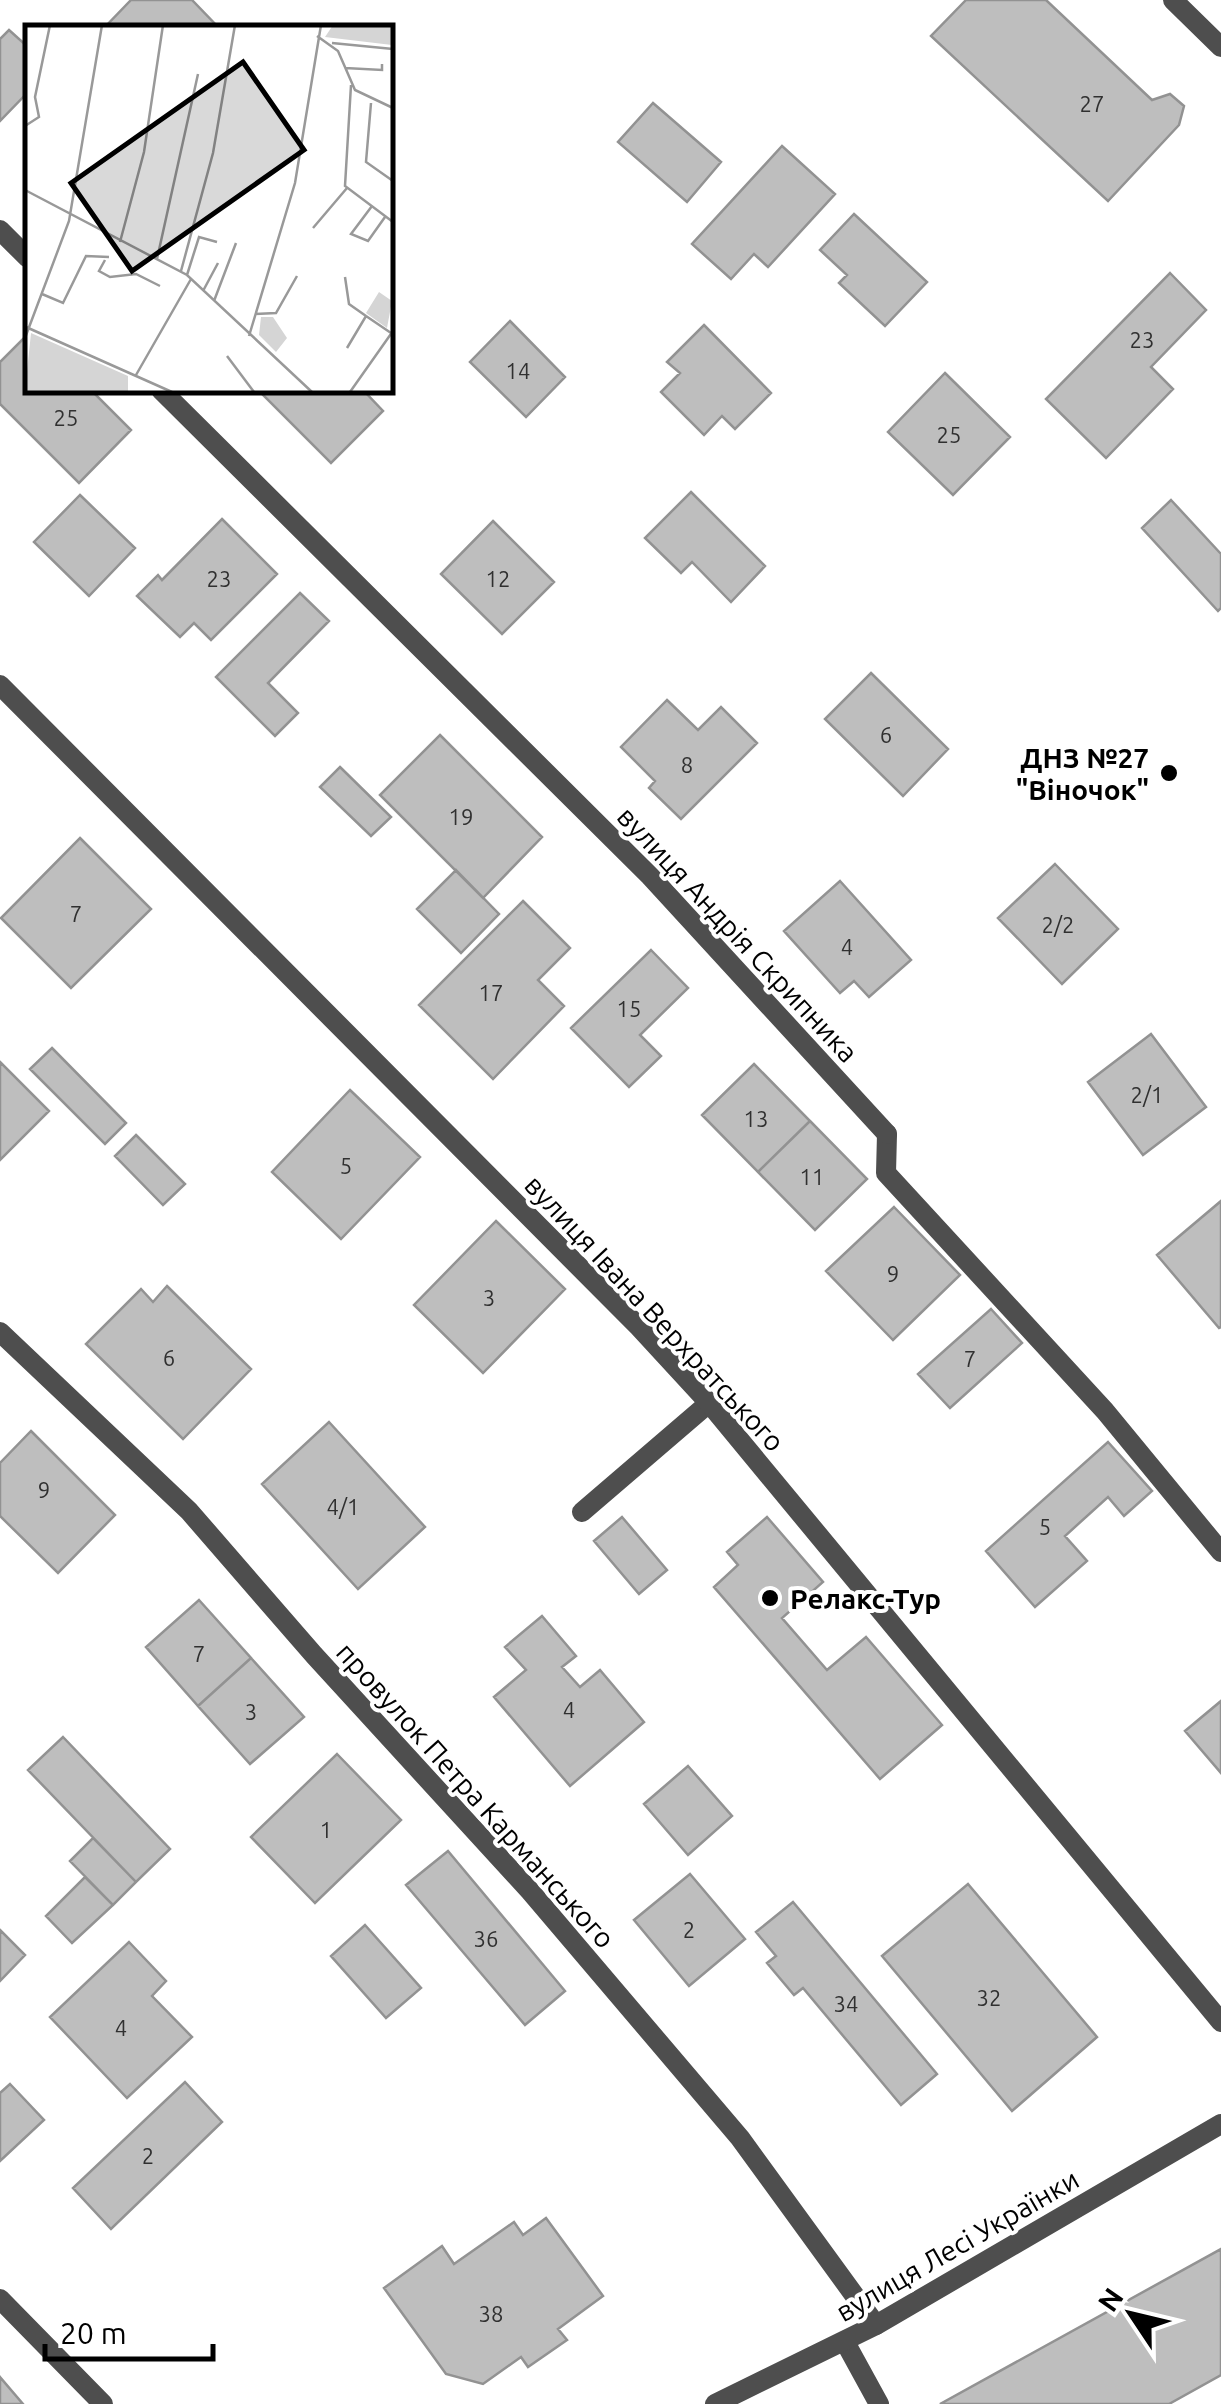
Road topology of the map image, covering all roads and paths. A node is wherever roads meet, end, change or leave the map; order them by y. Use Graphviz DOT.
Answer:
graph roads {
  1 [pos="1173,0"];
  2 [pos="1221,47"];
  3 [pos="0,230"];
  4 [pos="25,255"];
  5 [pos="163,392"];
  6 [pos="0,685"];
  7 [pos="0,1332"];
  8 [pos="709,1403"];
  9 [pos="582,1512"];
  10 [pos="1221,1552"];
  11 [pos="1221,2022"];
  12 [pos="1221,2124"];
  13 [pos="0,2299"];
  14 [pos="876,2325"];
  15 [pos="845,2342"];
  16 [pos="103,2404"];
  17 [pos="715,2404"];
  18 [pos="879,2404"];
  1 -- 2 [label="street"];
  3 -- 4 [label="street"];
  5 -- 10 [label="street, вулиця Андрія Скрипника"];
  6 -- 8 [label="street, вулиця Івана Верхратського"];
  7 -- 14 [label="street, провулок Петра Карманського"];
  8 -- 9 [label="street"];
  8 -- 11 [label="street, вулиця Івана Верхратського"];
  12 -- 14 [label="street, вулиця Лесі Українки"];
  13 -- 16 [label="street"];
  14 -- 15 [label="street, вулиця Лесі Українки"];
  15 -- 17 [label="street, вулиця Лесі Українки"];
  15 -- 18 [label="street"];
}
